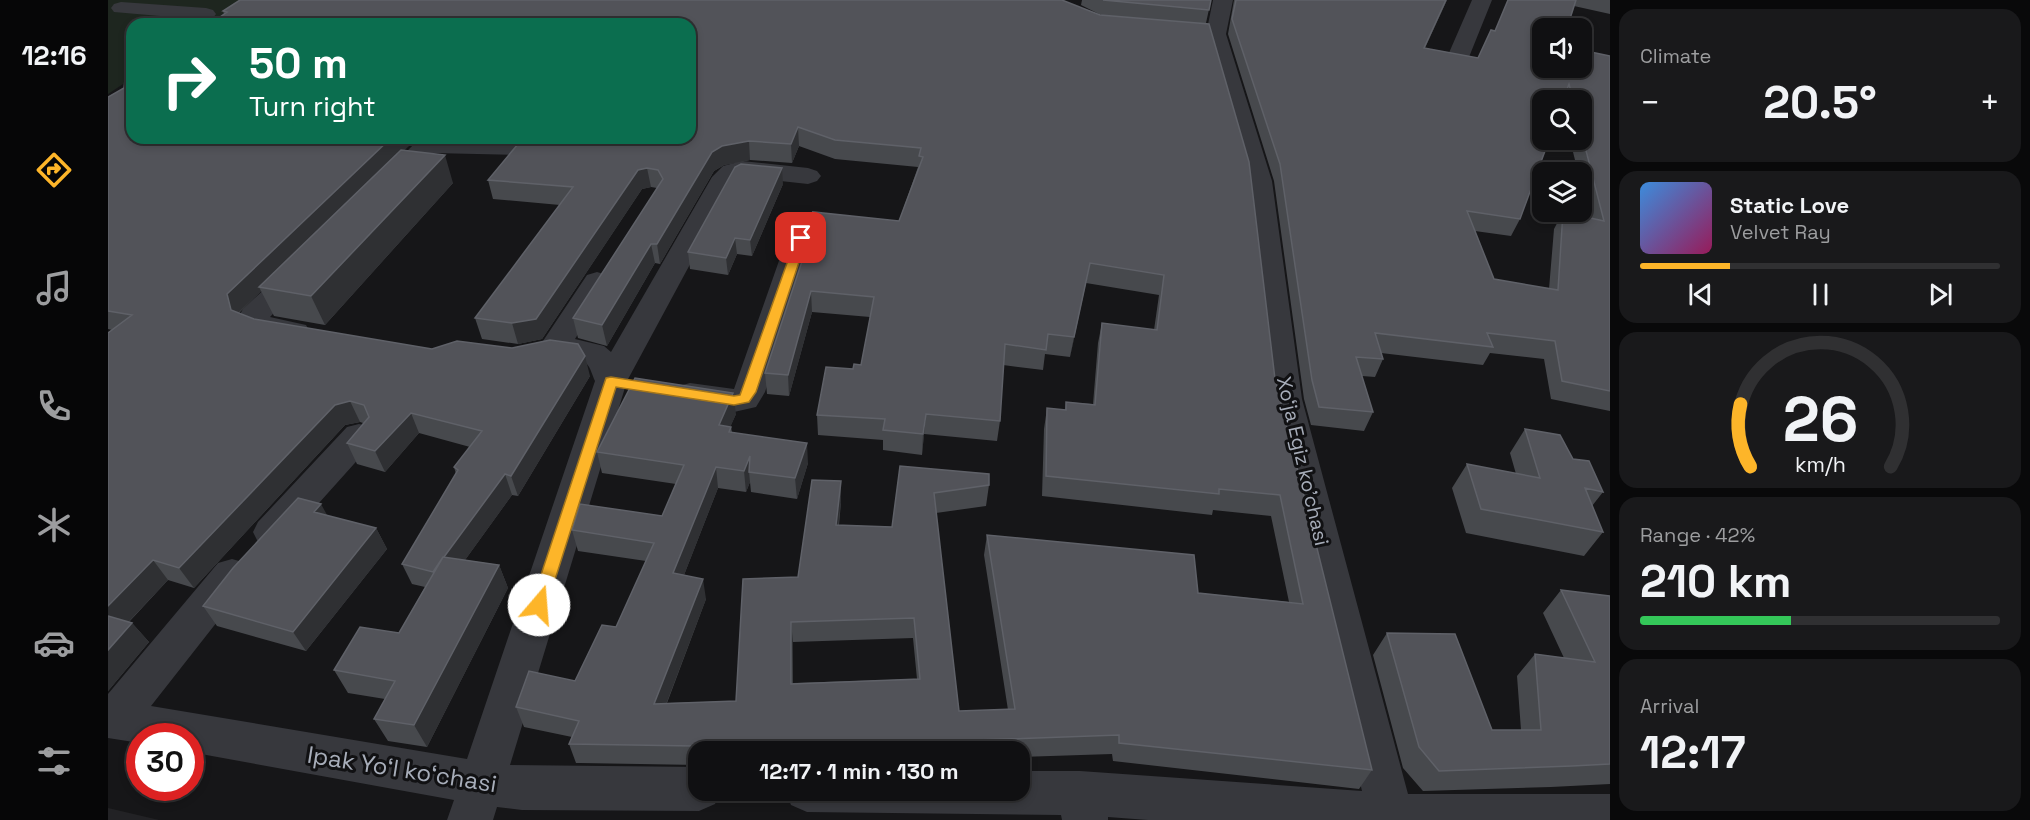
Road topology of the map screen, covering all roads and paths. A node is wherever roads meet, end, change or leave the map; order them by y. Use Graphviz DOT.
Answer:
graph roads {
  1 [pos="1223,0"];
  2 [pos="1482,0"];
  3 [pos="121,8"];
  4 [pos="206,14"];
  5 [pos="1456,62"];
  6 [pos="531,144"];
  7 [pos="555,144"];
  8 [pos="581,147"];
  9 [pos="808,176"];
  10 [pos="373,199"];
  11 [pos="801,238"];
  12 [pos="314,257"];
  13 [pos="612,258"];
  14 [pos="323,337"];
  15 [pos="554,348"];
  16 [pos="518,356"];
  17 [pos="641,386"];
  18 [pos="359,436"];
  19 [pos="111,719"];
  20 [pos="688,789"];
  21 [pos="985,801"];
  22 [pos="476,802"];
  23 [pos="1082,807"];
  24 [pos="1391,816"];
  25 [pos="1610,817"];
  1 -- 24 [label="street, Xoʻja Egiz ko'chasi"];
  2 -- 5 [label="street"];
  3 -- 4 [label="street"];
  6 -- 10 [label="street"];
  7 -- 8 [label="street"];
  9 -- 17 [label="street"];
  11 -- 17 [label="street"];
  12 -- 14 [label="street"];
  13 -- 15 [label="street"];
  15 -- 16 [label="street"];
  15 -- 17 [label="street"];
  17 -- 22 [label="street"];
  18 -- 19 [label="street"];
  19 -- 22 [label="street, Ipak Yoʻl koʻchasi"];
  20 -- 22 [label="street, Ipak Yoʻl koʻchasi"];
  21 -- 23 [label="street"];
  23 -- 24 [label="street"];
  24 -- 25 [label="street"];
}
